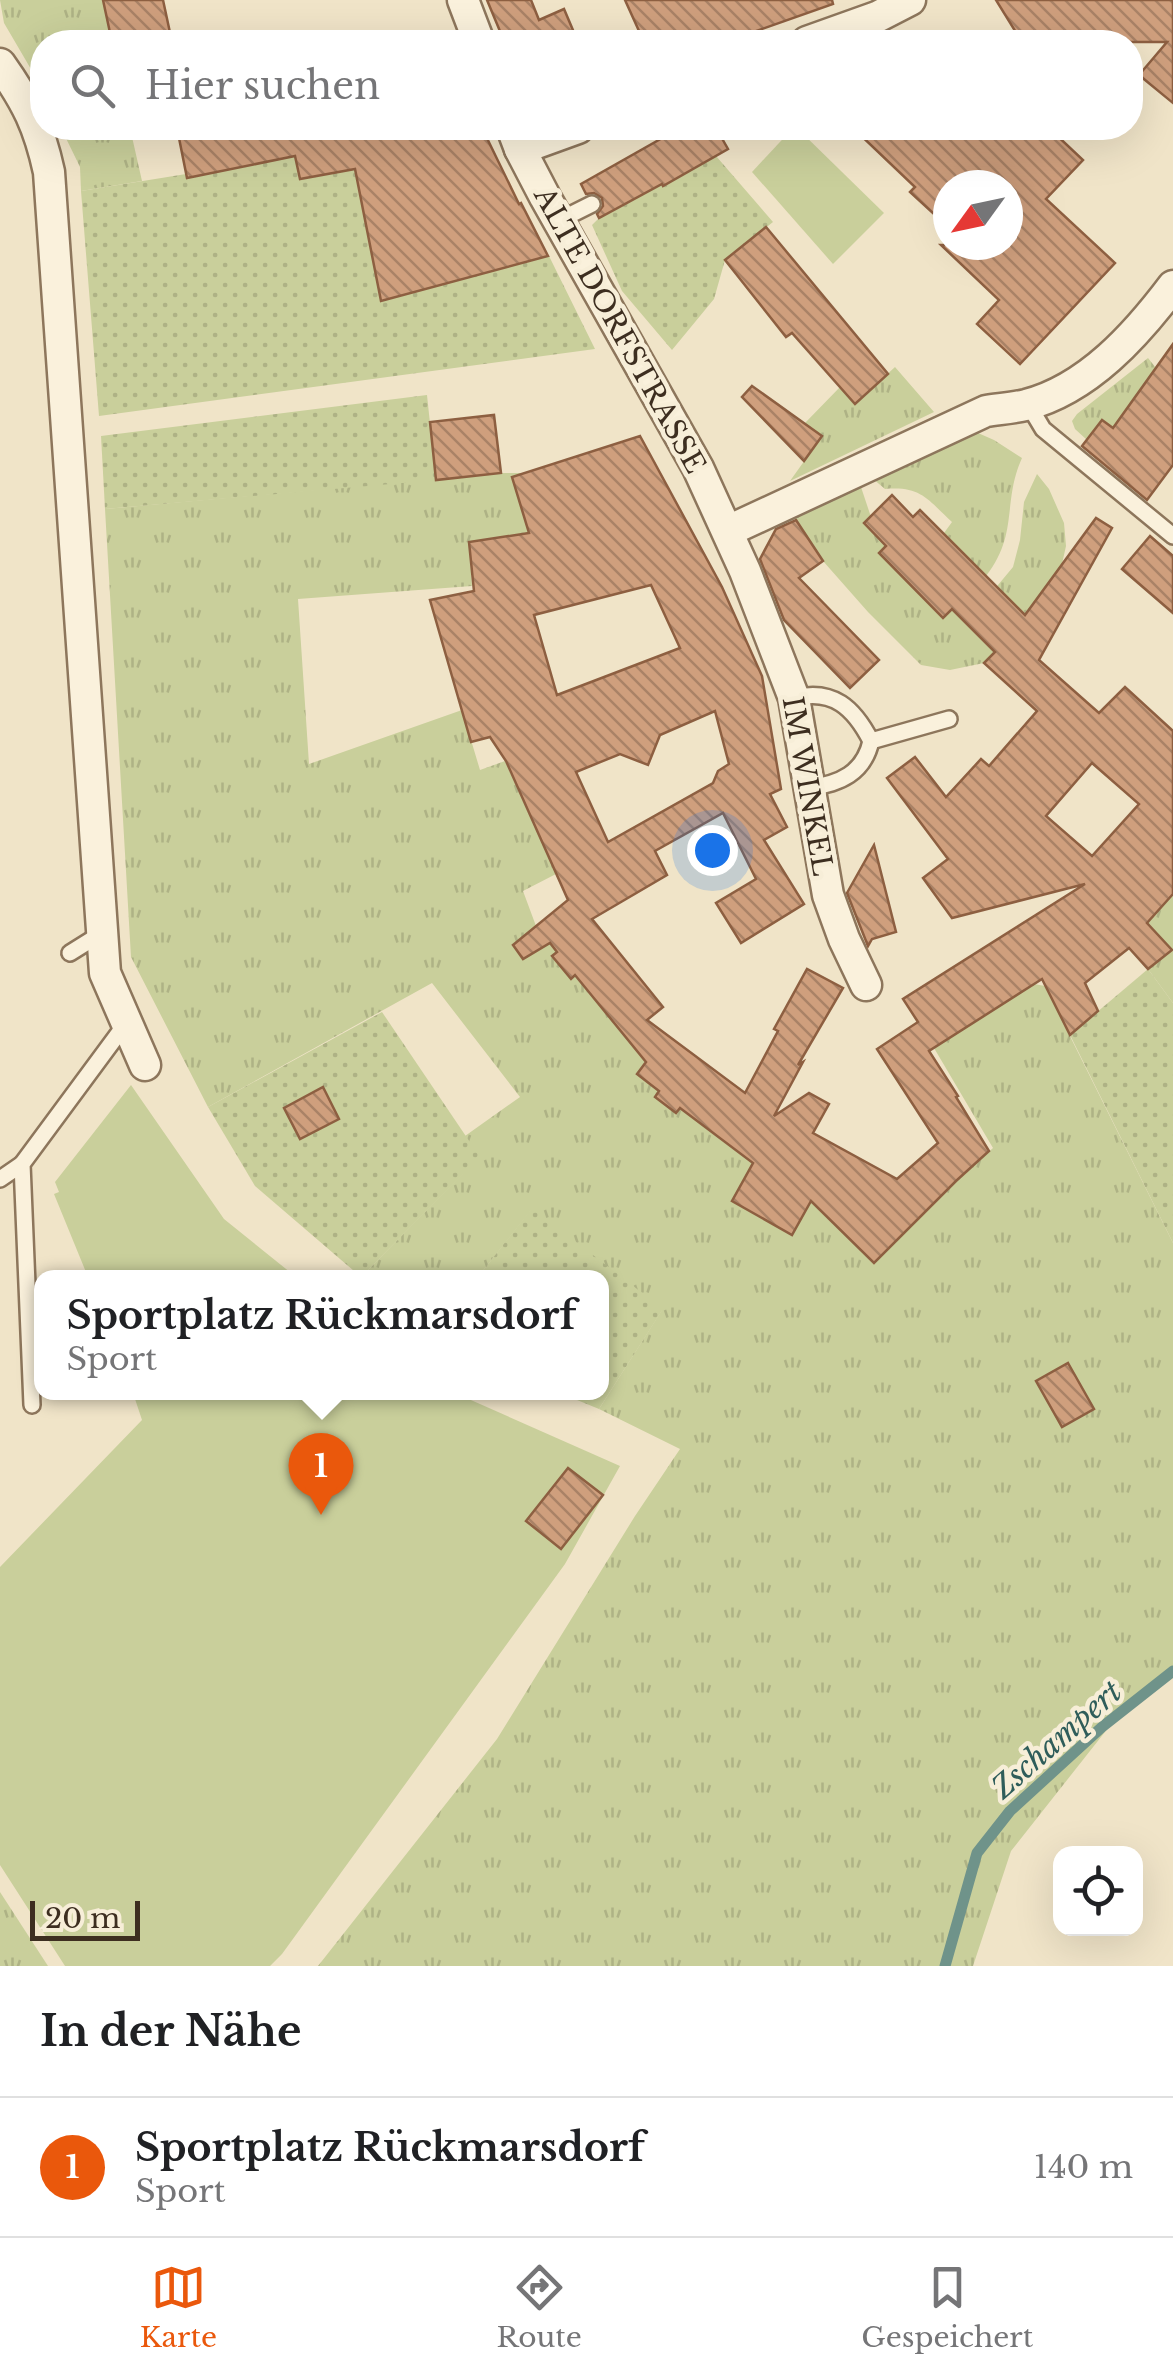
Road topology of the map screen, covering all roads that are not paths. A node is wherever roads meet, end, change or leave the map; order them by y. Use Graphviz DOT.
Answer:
graph roads {
  1 [pos="463,0"];
  2 [pos="905,1"];
  3 [pos="474,30"];
  4 [pos="841,30"];
  5 [pos="0,64"];
  6 [pos="30,112"];
  7 [pos="42,140"];
  8 [pos="517,140"];
  9 [pos="592,204"];
  10 [pos="558,220"];
  11 [pos="1173,286"];
  12 [pos="1028,404"];
  13 [pos="728,532"];
  14 [pos="1173,536"];
  15 [pos="794,698"];
  16 [pos="949,719"];
  17 [pos="871,741"];
  18 [pos="808,788"];
  19 [pos="102,933"];
  20 [pos="70,954"];
  21 [pos="866,985"];
  22 [pos="127,1022"];
  23 [pos="145,1065"];
  24 [pos="22,1164"];
  25 [pos="0,1178"];
  26 [pos="32,1405"];
  1 -- 3 [label="street"];
  2 -- 4 [label="street"];
  5 -- 6 [label="street"];
  7 -- 19 [label="street"];
  8 -- 10 [label="street, ALTE DORFSTRASSE"];
  9 -- 10 [label="lane"];
  10 -- 13 [label="street, ALTE DORFSTRASSE"];
  11 -- 12 [label="street"];
  12 -- 13 [label="street"];
  12 -- 14 [label="lane"];
  13 -- 15 [label="street, IM WINKEL"];
  15 -- 17 [label="lane"];
  15 -- 18 [label="street, IM WINKEL"];
  16 -- 17 [label="lane"];
  17 -- 18 [label="lane"];
  18 -- 21 [label="street, IM WINKEL"];
  19 -- 20 [label="lane"];
  19 -- 22 [label="street"];
  22 -- 23 [label="street"];
  22 -- 24 [label="lane"];
  24 -- 25 [label="lane"];
  24 -- 26 [label="lane"];
}
